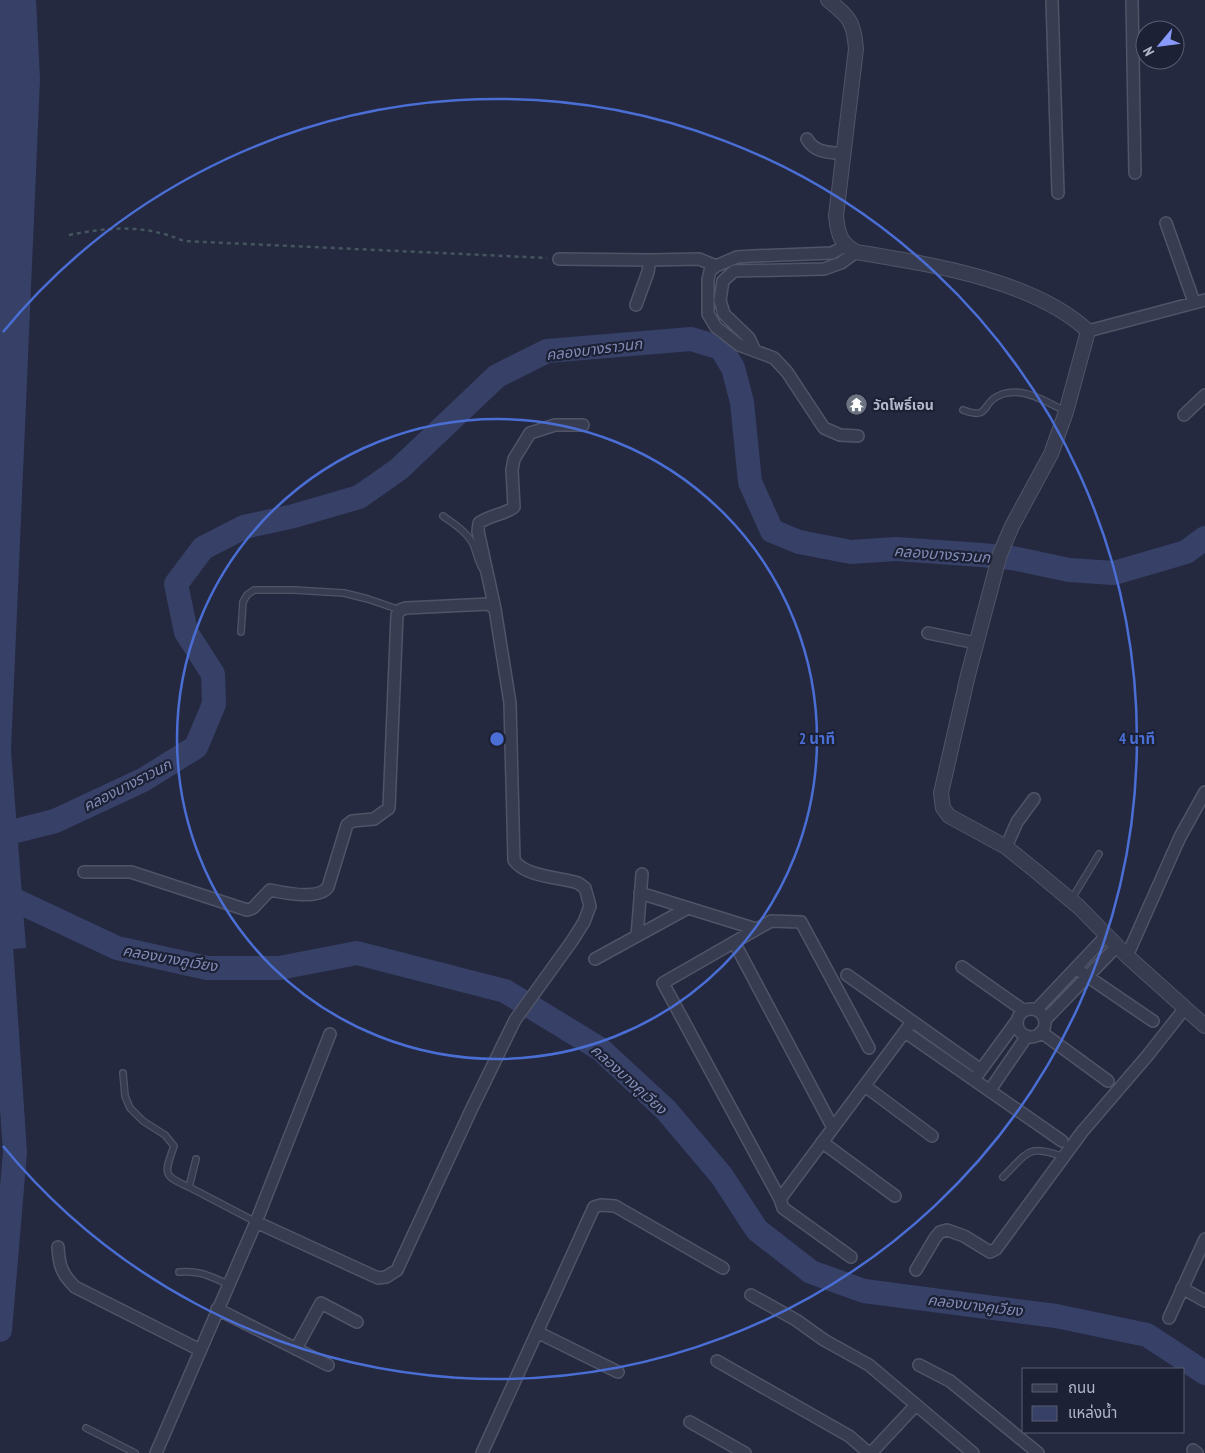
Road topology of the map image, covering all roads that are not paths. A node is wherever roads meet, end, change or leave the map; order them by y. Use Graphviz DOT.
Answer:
graph roads {
  1 [pos="828,0"];
  2 [pos="1052,0"];
  3 [pos="1132,0"];
  4 [pos="807,139"];
  5 [pos="843,154"];
  6 [pos="1135,173"];
  7 [pos="1058,193"];
  8 [pos="1166,223"];
  9 [pos="851,249"];
  10 [pos="559,258"];
  11 [pos="650,260"];
  12 [pos="716,266"];
  13 [pos="1200,301"];
  14 [pos="636,305"];
  15 [pos="1088,331"];
  16 [pos="755,351"];
  17 [pos="1205,395"];
  18 [pos="963,410"];
  19 [pos="1066,412"];
  20 [pos="1184,415"];
  21 [pos="583,425"];
  22 [pos="858,436"];
  23 [pos="444,516"];
  24 [pos="488,577"];
  25 [pos="495,609"];
  26 [pos="400,610"];
  27 [pos="242,632"];
  28 [pos="928,633"];
  29 [pos="976,643"];
  30 [pos="1205,792"];
  31 [pos="1034,799"];
  32 [pos="1006,847"];
  33 [pos="1099,854"];
  34 [pos="84,872"];
  35 [pos="642,874"];
  36 [pos="640,893"];
  37 [pos="1071,900"];
  38 [pos="688,908"];
  39 [pos="756,929"];
  40 [pos="1107,935"];
  41 [pos="637,936"];
  42 [pos="734,942"];
  43 [pos="1122,951"];
  44 [pos="595,959"];
  45 [pos="962,967"];
  46 [pos="1076,968"];
  47 [pos="847,975"];
  48 [pos="1087,976"];
  49 [pos="1185,1008"];
  50 [pos="1024,1010"];
  51 [pos="1036,1010"];
  52 [pos="1045,1020"];
  53 [pos="1152,1021"];
  54 [pos="912,1022"];
  55 [pos="1016,1022"];
  56 [pos="1205,1026"];
  57 [pos="905,1032"];
  58 [pos="1040,1032"];
  59 [pos="330,1034"];
  60 [pos="1027,1036"];
  61 [pos="869,1048"];
  62 [pos="981,1070"];
  63 [pos="123,1073"];
  64 [pos="974,1080"];
  65 [pos="1108,1081"];
  66 [pos="865,1086"];
  67 [pos="990,1090"];
  68 [pos="833,1128"];
  69 [pos="932,1136"];
  70 [pos="1062,1141"];
  71 [pos="822,1142"];
  72 [pos="1064,1157"];
  73 [pos="196,1159"];
  74 [pos="1003,1177"];
  75 [pos="189,1187"];
  76 [pos="895,1196"];
  77 [pos="780,1199"];
  78 [pos="256,1222"];
  79 [pos="1205,1239"];
  80 [pos="58,1247"];
  81 [pos="851,1257"];
  82 [pos="1200,1264"];
  83 [pos="723,1268"];
  84 [pos="916,1270"];
  85 [pos="179,1272"];
  86 [pos="228,1284"];
  87 [pos="1182,1288"];
  88 [pos="750,1295"];
  89 [pos="1205,1301"];
  90 [pos="217,1309"];
  91 [pos="1169,1318"];
  92 [pos="357,1322"];
  93 [pos="537,1332"];
  94 [pos="296,1349"];
  95 [pos="200,1350"];
  96 [pos="717,1361"];
  97 [pos="328,1365"];
  98 [pos="919,1365"];
  99 [pos="618,1372"];
  100 [pos="916,1406"];
  101 [pos="690,1422"];
  102 [pos="86,1428"];
  103 [pos="135,1453"];
  104 [pos="156,1453"];
  105 [pos="482,1453"];
  106 [pos="745,1453"];
  107 [pos="870,1453"];
  108 [pos="973,1453"];
  109 [pos="1038,1453"];
  1 -- 5 [label="street"];
  2 -- 7 [label="street"];
  3 -- 6 [label="street"];
  4 -- 5 [label="street"];
  5 -- 9 [label="street"];
  8 -- 13 [label="street"];
  9 -- 12 [label="street"];
  9 -- 15 [label="street"];
  9 -- 16 [label="street"];
  10 -- 11 [label="street"];
  11 -- 12 [label="street"];
  11 -- 14 [label="street"];
  12 -- 16 [label="street"];
  13 -- 15 [label="street"];
  15 -- 19 [label="street"];
  16 -- 22 [label="street"];
  17 -- 20 [label="street"];
  18 -- 19 [label="lane"];
  19 -- 29 [label="street"];
  21 -- 24 [label="street"];
  23 -- 24 [label="lane"];
  24 -- 25 [label="street"];
  25 -- 26 [label="street"];
  25 -- 78 [label="street"];
  26 -- 27 [label="lane"];
  26 -- 34 [label="street"];
  28 -- 29 [label="street"];
  29 -- 32 [label="street"];
  30 -- 43 [label="street"];
  31 -- 32 [label="street"];
  32 -- 37 [label="street"];
  33 -- 37 [label="lane"];
  35 -- 36 [label="street"];
  36 -- 38 [label="street"];
  36 -- 41 [label="street"];
  37 -- 40 [label="street"];
  38 -- 39 [label="street"];
  38 -- 41 [label="street"];
  39 -- 42 [label="street"];
  39 -- 61 [label="street"];
  40 -- 43 [label="street"];
  40 -- 46 [label="street"];
  41 -- 44 [label="street"];
  42 -- 68 [label="street"];
  42 -- 77 [label="street"];
  43 -- 48 [label="street"];
  43 -- 49 [label="street"];
  45 -- 50 [label="street"];
  46 -- 48 [label="street"];
  46 -- 51 [label="street"];
  47 -- 54 [label="street"];
  48 -- 52 [label="street"];
  48 -- 53 [label="street"];
  49 -- 56 [label="street"];
  49 -- 72 [label="street"];
  50 -- 51 [label="street"];
  50 -- 55 [label="street"];
  51 -- 52 [label="street"];
  52 -- 58 [label="street"];
  54 -- 57 [label="street"];
  54 -- 62 [label="street"];
  55 -- 60 [label="street"];
  55 -- 62 [label="street"];
  57 -- 64 [label="street"];
  57 -- 66 [label="street"];
  58 -- 60 [label="street"];
  58 -- 65 [label="street"];
  59 -- 78 [label="street"];
  60 -- 67 [label="street"];
  62 -- 64 [label="street"];
  63 -- 75 [label="lane"];
  64 -- 67 [label="street"];
  66 -- 68 [label="street"];
  66 -- 69 [label="street"];
  67 -- 70 [label="street"];
  68 -- 71 [label="street"];
  71 -- 76 [label="street"];
  71 -- 77 [label="street"];
  72 -- 74 [label="lane"];
  72 -- 84 [label="street"];
  73 -- 75 [label="lane"];
  75 -- 78 [label="lane"];
  77 -- 81 [label="street"];
  78 -- 86 [label="street"];
  79 -- 82 [label="street"];
  80 -- 95 [label="street"];
  82 -- 87 [label="street"];
  83 -- 93 [label="street"];
  85 -- 86 [label="lane"];
  86 -- 90 [label="street"];
  87 -- 89 [label="street"];
  87 -- 91 [label="street"];
  88 -- 100 [label="street"];
  90 -- 94 [label="street"];
  90 -- 95 [label="street"];
  92 -- 94 [label="street"];
  93 -- 99 [label="street"];
  93 -- 105 [label="street"];
  94 -- 97 [label="street"];
  95 -- 104 [label="street"];
  96 -- 107 [label="street"];
  98 -- 109 [label="street"];
  100 -- 107 [label="street"];
  100 -- 108 [label="street"];
  101 -- 106 [label="street"];
  102 -- 103 [label="lane"];
}
